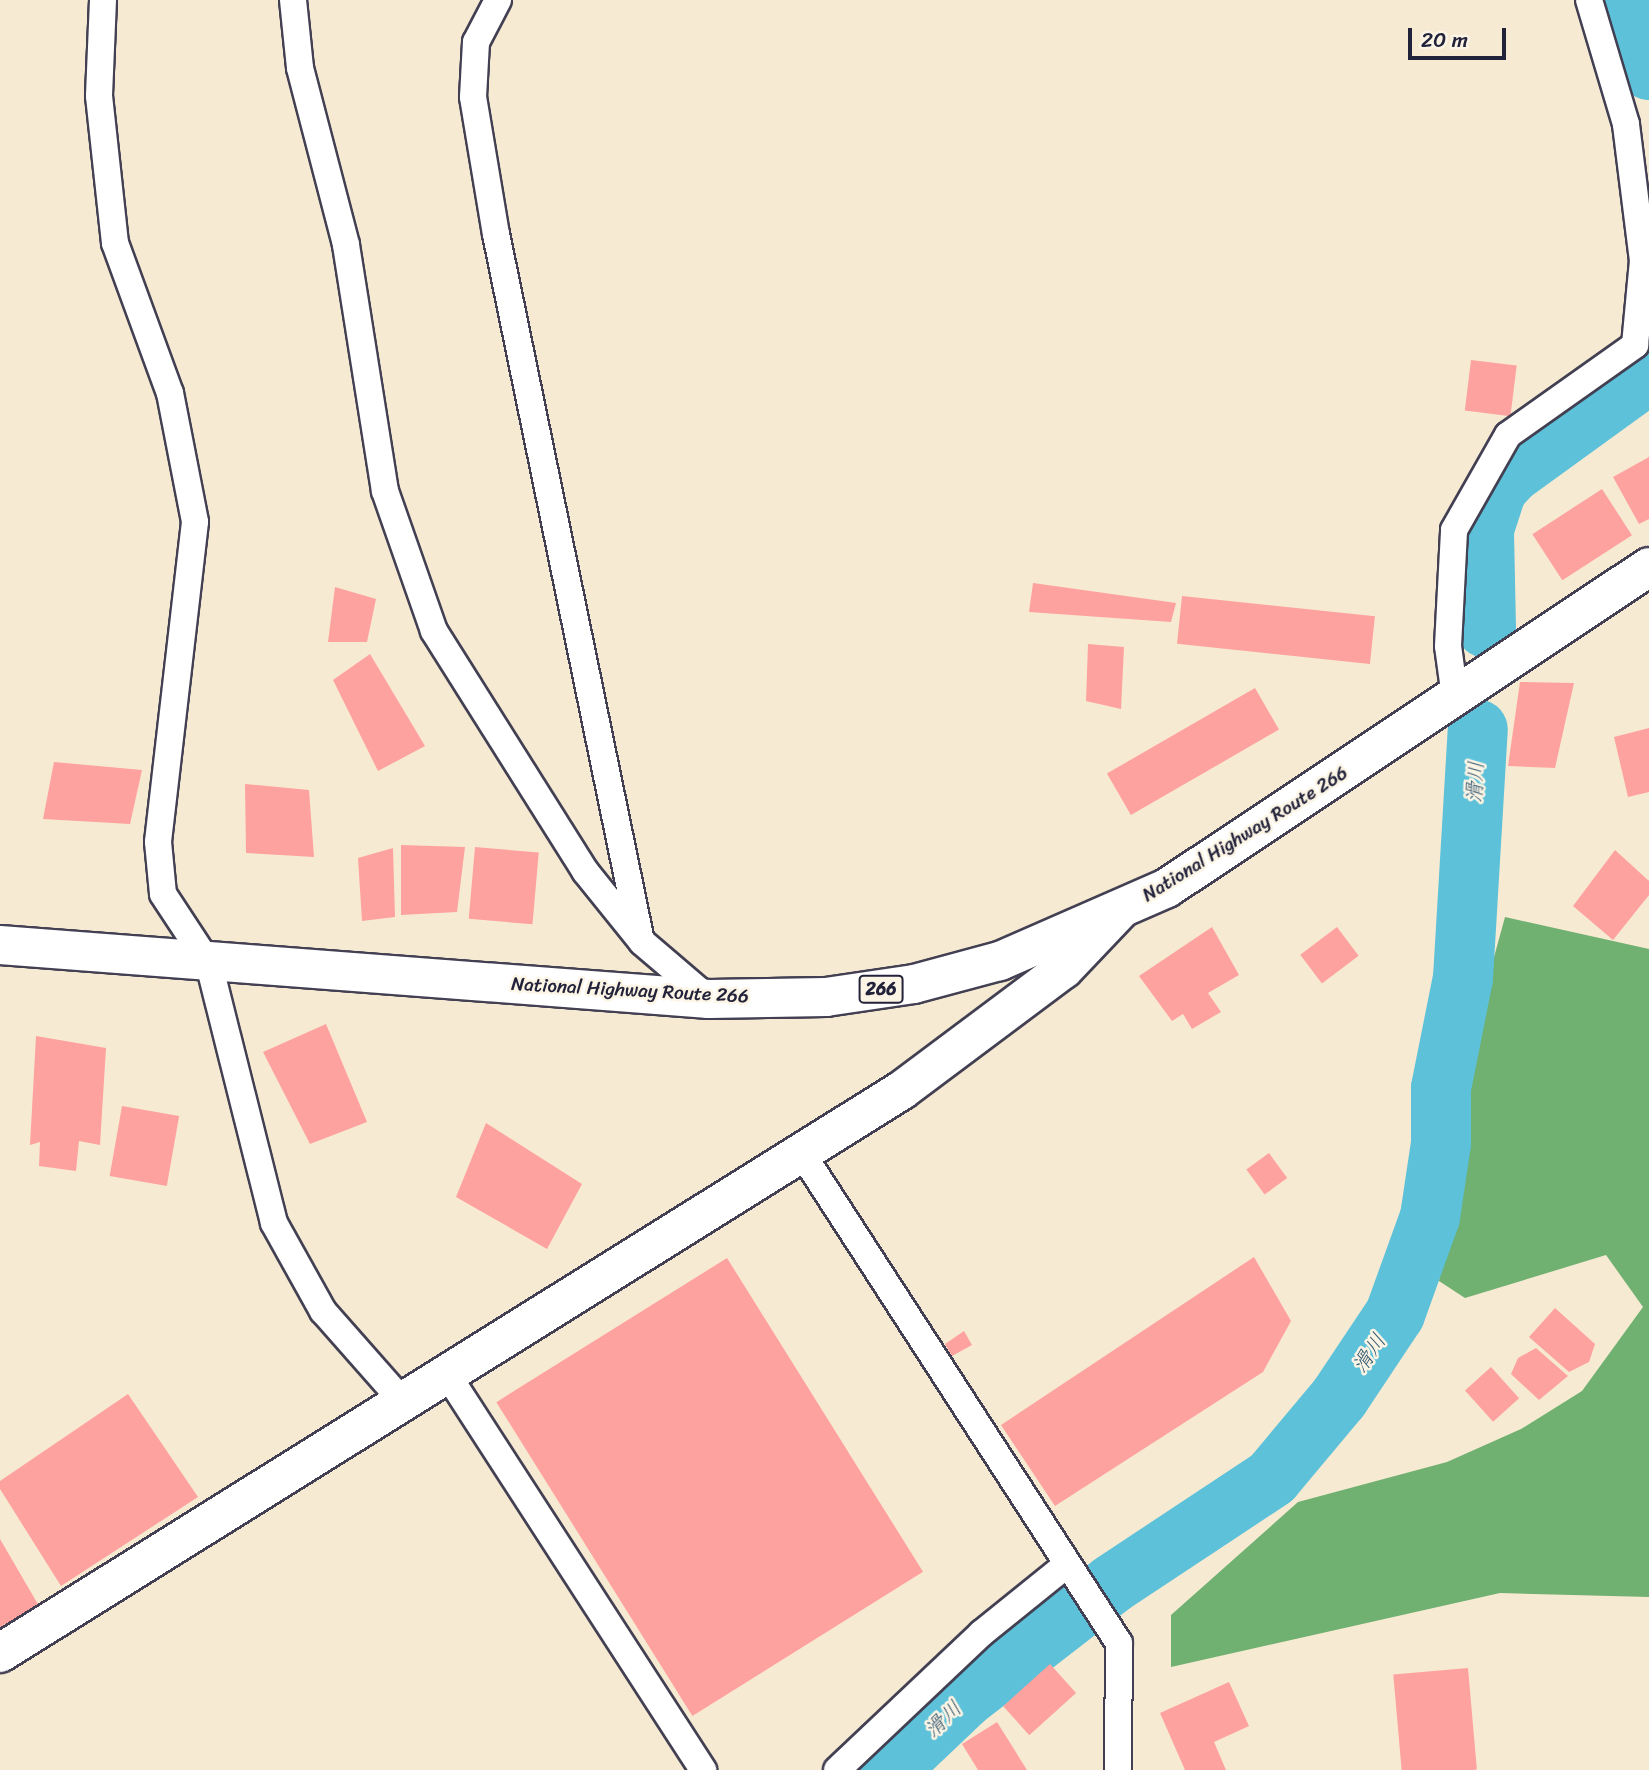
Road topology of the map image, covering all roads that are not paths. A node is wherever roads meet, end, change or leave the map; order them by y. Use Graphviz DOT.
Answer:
graph roads {
  1 [pos="103,0"];
  2 [pos="293,0"];
  3 [pos="498,0"];
  4 [pos="1590,0"];
  5 [pos="1649,567"];
  6 [pos="1455,697"];
  7 [pos="1119,911"];
  8 [pos="642,942"];
  9 [pos="0,945"];
  10 [pos="209,964"];
  11 [pos="709,999"];
  12 [pos="803,1155"];
  13 [pos="447,1374"];
  14 [pos="404,1403"];
  15 [pos="1065,1566"];
  16 [pos="0,1653"];
  17 [pos="703,1770"];
  18 [pos="837,1770"];
  19 [pos="1118,1770"];
  1 -- 10 [label="street"];
  2 -- 8 [label="street"];
  3 -- 8 [label="street"];
  4 -- 6 [label="street"];
  5 -- 6 [label="main road, National Highway Route 266 / 266"];
  6 -- 7 [label="main road, National Highway Route 266 / 266"];
  7 -- 11 [label="main road, National Highway Route 266 / 266"];
  7 -- 12 [label="main road"];
  8 -- 11 [label="street"];
  9 -- 10 [label="main road, National Highway Route 266 / 266"];
  10 -- 11 [label="main road, National Highway Route 266 / 266"];
  10 -- 14 [label="street"];
  12 -- 13 [label="main road"];
  12 -- 15 [label="street"];
  13 -- 14 [label="main road"];
  13 -- 17 [label="street"];
  14 -- 16 [label="main road"];
  15 -- 18 [label="street"];
  15 -- 19 [label="street"];
}
